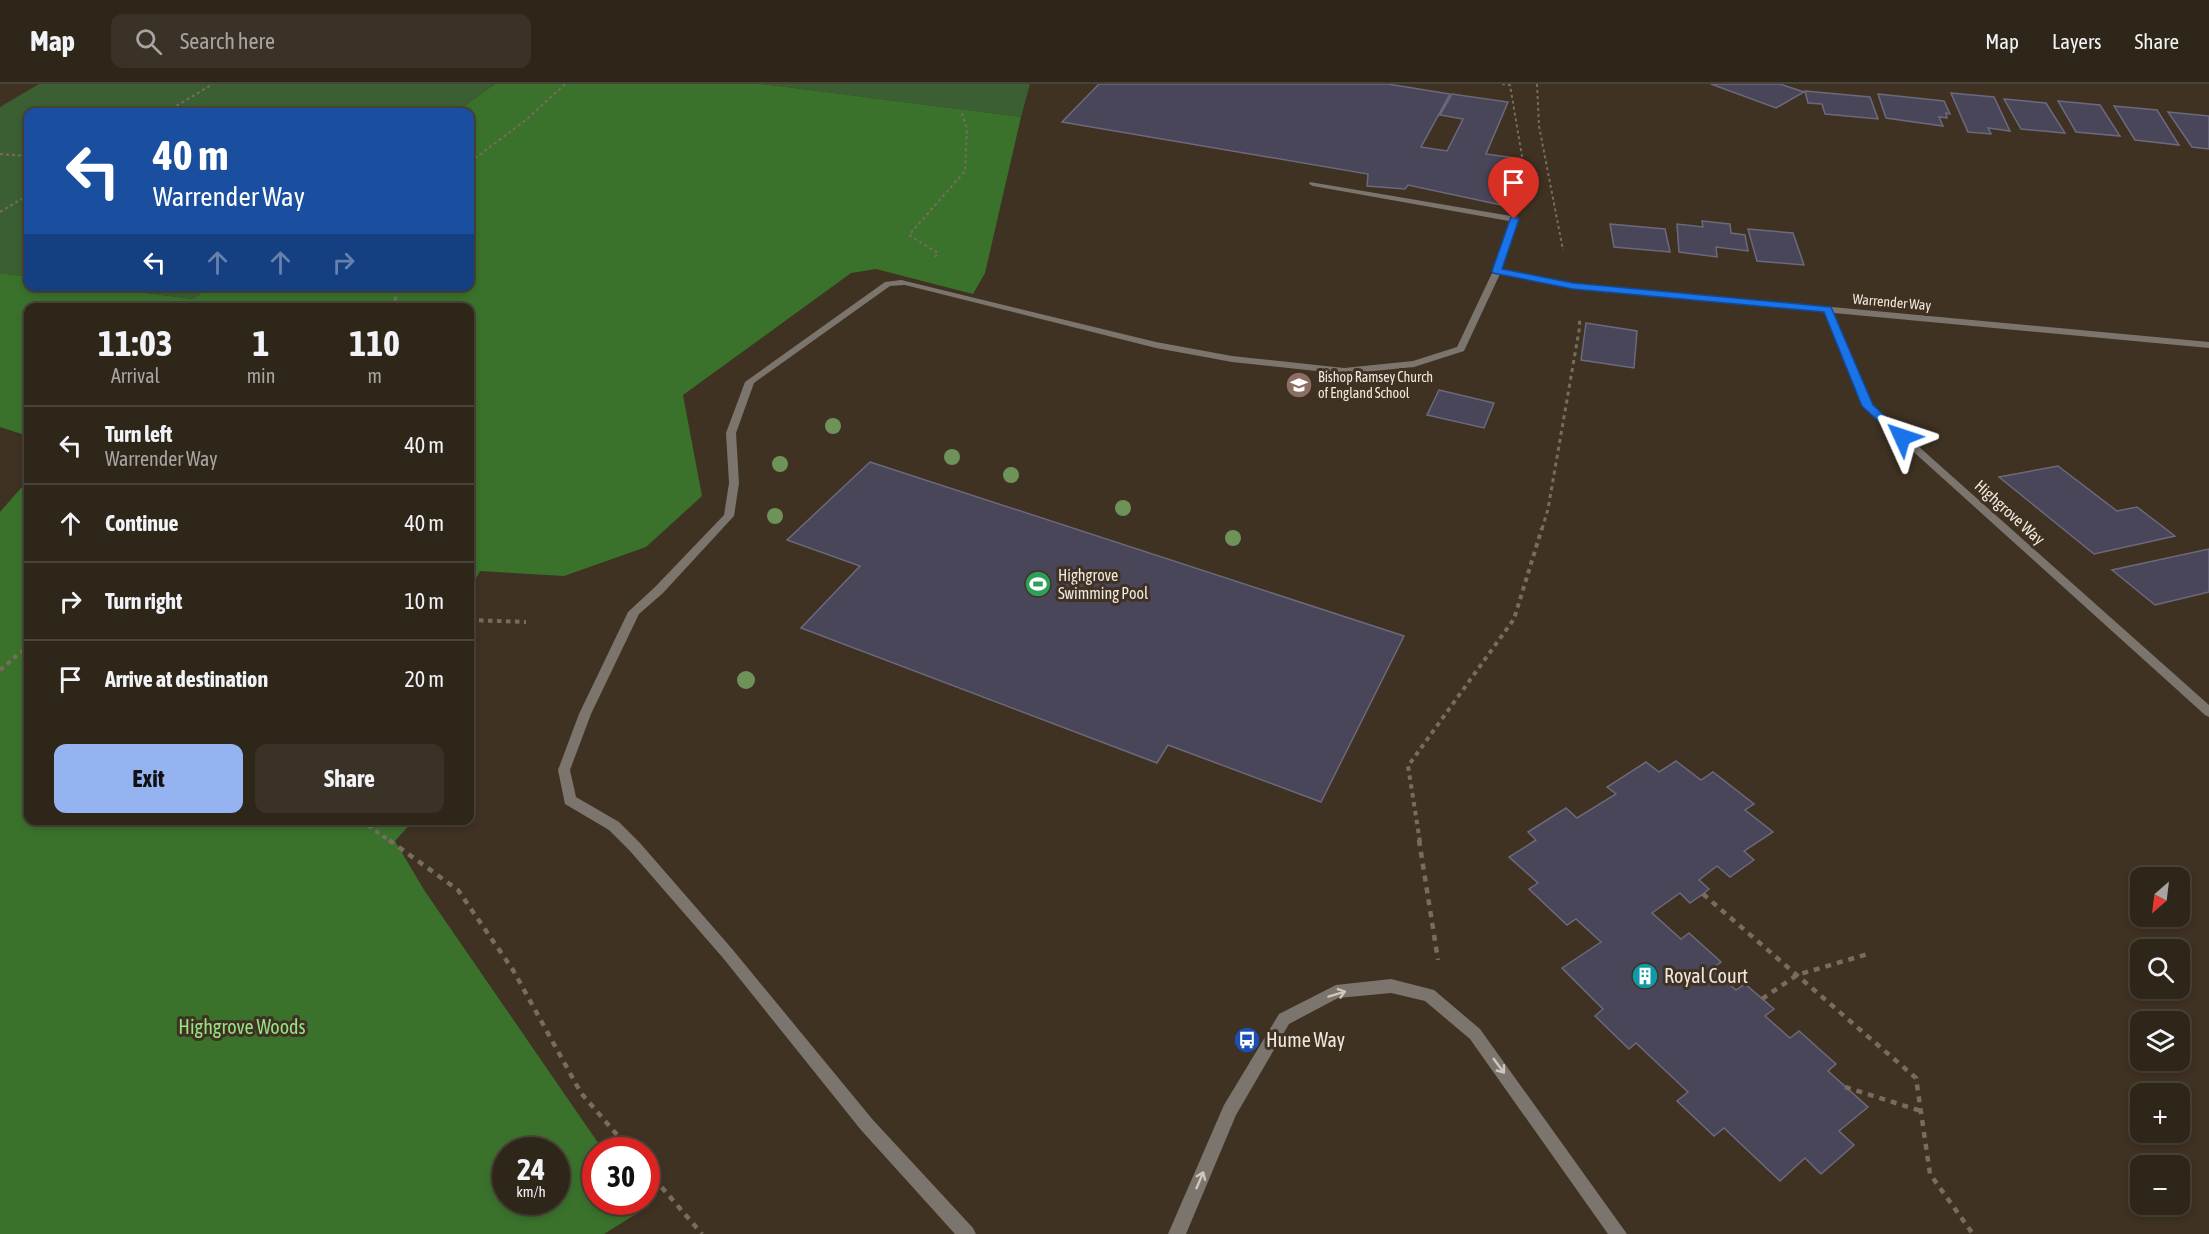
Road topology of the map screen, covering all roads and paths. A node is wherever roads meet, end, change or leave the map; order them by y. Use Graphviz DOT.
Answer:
graph roads {
  1 [pos="213,84"];
  2 [pos="566,84"];
  3 [pos="1502,84"];
  4 [pos="1537,84"];
  5 [pos="172,108"];
  6 [pos="961,110"];
  7 [pos="0,154"];
  8 [pos="24,156"];
  9 [pos="474,159"];
  10 [pos="1313,184"];
  11 [pos="24,197"];
  12 [pos="0,212"];
  13 [pos="1514,219"];
  14 [pos="1497,271"];
  15 [pos="901,283"];
  16 [pos="1573,286"];
  17 [pos="1828,310"];
  18 [pos="2209,345"];
  19 [pos="474,620"];
  20 [pos="526,622"];
  21 [pos="24,649"];
  22 [pos="0,670"];
  23 [pos="2209,712"];
  24 [pos="368,825"];
  25 [pos="1702,894"];
  26 [pos="1871,954"];
  27 [pos="1797,975"];
  28 [pos="1429,995"];
  29 [pos="1762,999"];
  30 [pos="1845,1086"];
  31 [pos="1921,1111"];
  32 [pos="619,1137"];
  33 [pos="660,1185"];
  34 [pos="702,1234"];
  35 [pos="967,1234"];
  36 [pos="1177,1234"];
  37 [pos="1618,1234"];
  38 [pos="1973,1234"];
  1 -- 5 [label="path"];
  2 -- 9 [label="path"];
  3 -- 13 [label="path"];
  4 -- 16 [label="path"];
  6 -- 15 [label="path"];
  7 -- 8 [label="path"];
  10 -- 13 [label="street"];
  11 -- 12 [label="path"];
  13 -- 14 [label="street"];
  14 -- 15 [label="street"];
  14 -- 16 [label="street, Warrender Way"];
  15 -- 35 [label="street"];
  16 -- 17 [label="street, Warrender Way"];
  16 -- 28 [label="path"];
  17 -- 18 [label="street, Warrender Way"];
  17 -- 23 [label="street, Highgrove Way"];
  19 -- 20 [label="path"];
  21 -- 22 [label="path"];
  24 -- 32 [label="path"];
  25 -- 27 [label="path"];
  26 -- 27 [label="path"];
  27 -- 29 [label="path"];
  27 -- 31 [label="path"];
  36 -- 28 [label="street, one-way"];
  28 -- 37 [label="street, one-way"];
  30 -- 31 [label="path"];
  31 -- 38 [label="path"];
  33 -- 34 [label="path"];
}
